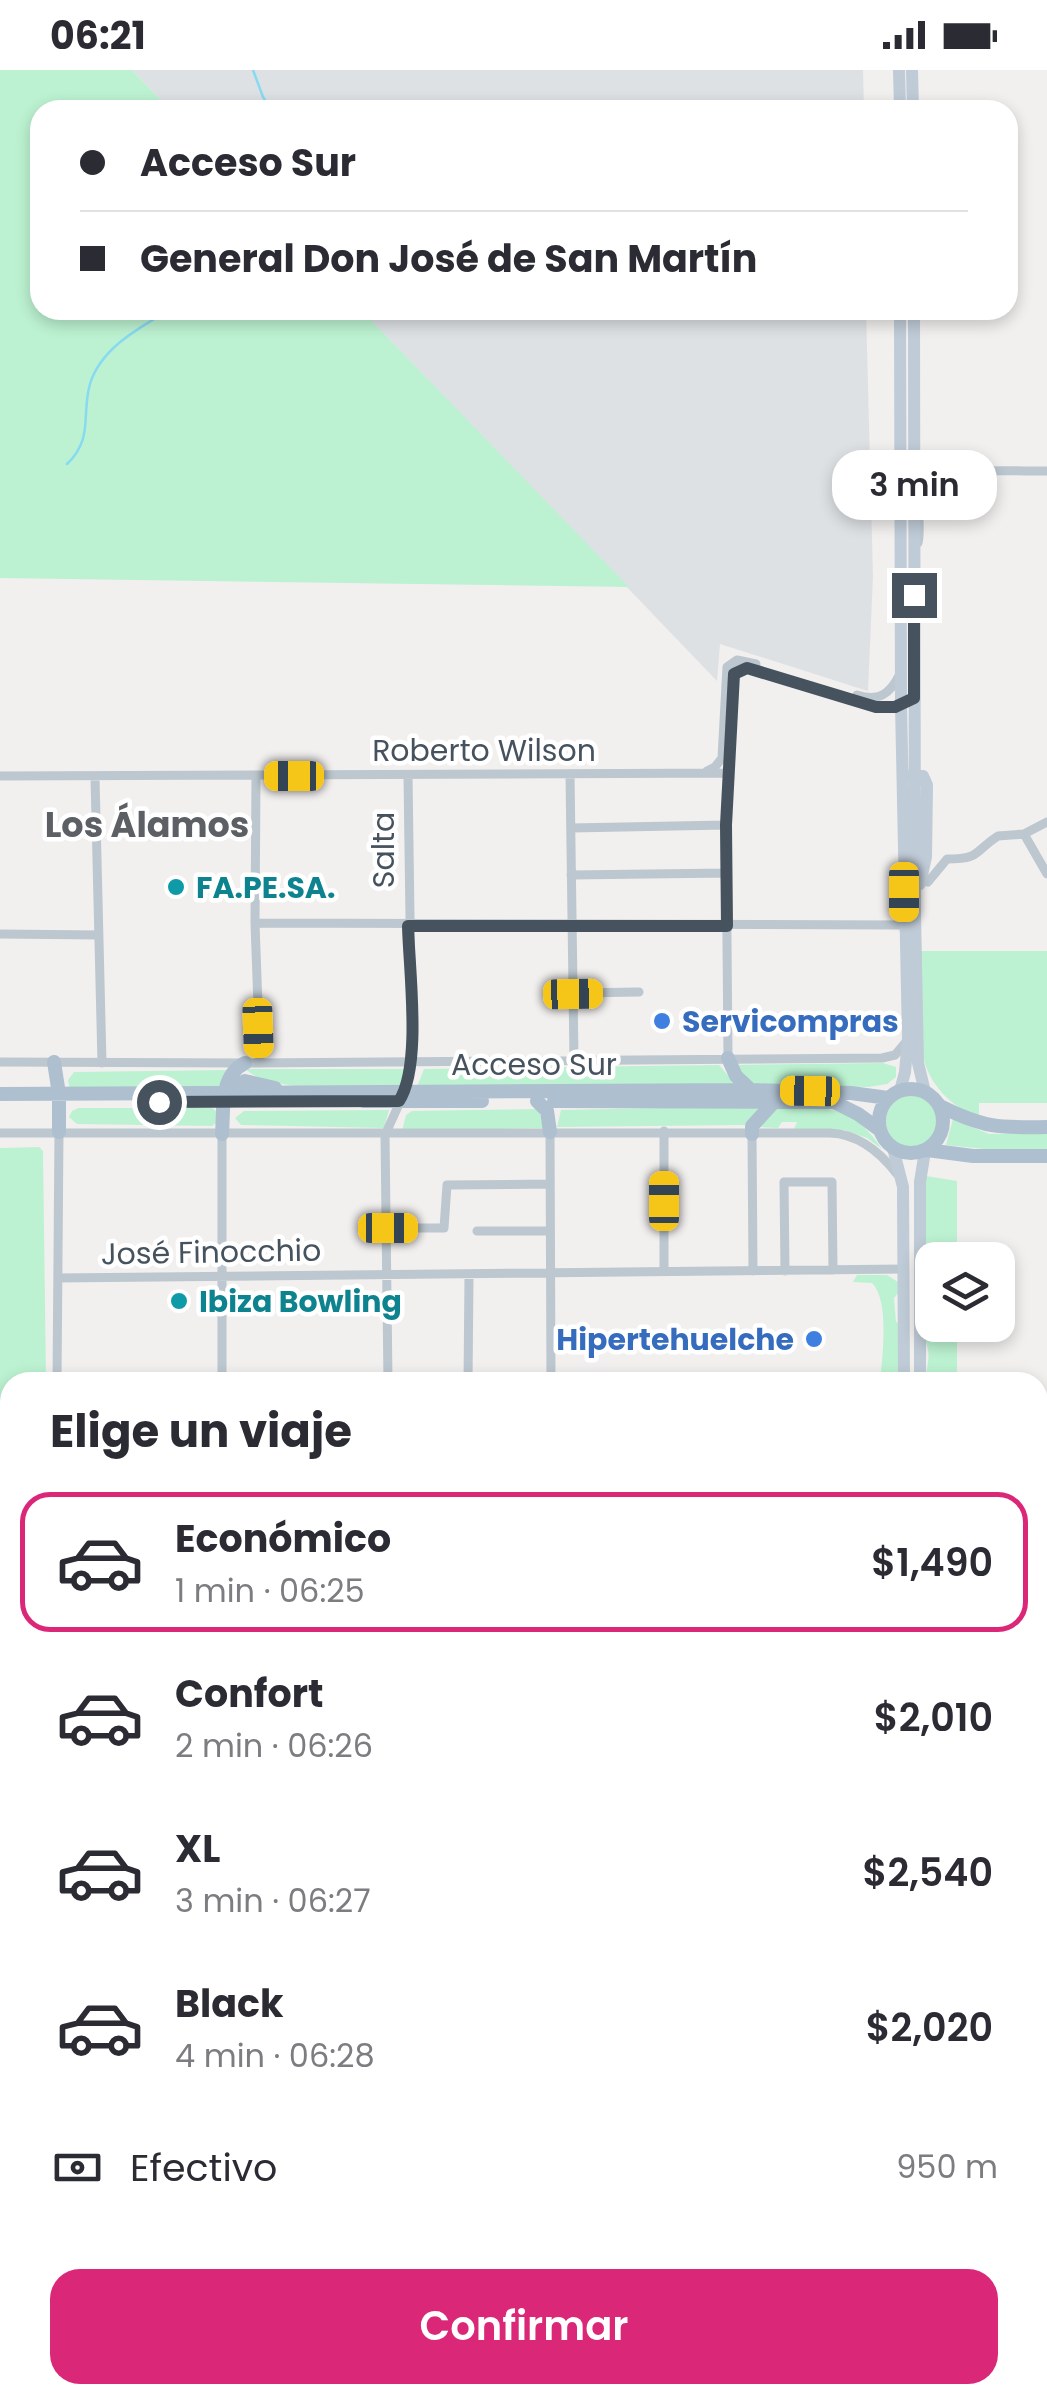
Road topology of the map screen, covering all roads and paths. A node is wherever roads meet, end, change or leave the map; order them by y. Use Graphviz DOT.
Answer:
graph roads {
  1 [pos="900,70"];
  2 [pos="912,70"];
  3 [pos="900,100"];
  4 [pos="913,100"];
  5 [pos="900,320"];
  6 [pos="914,320"];
  7 [pos="916,472"];
  8 [pos="1002,472"];
  9 [pos="1047,472"];
  10 [pos="902,484"];
  11 [pos="914,560"];
  12 [pos="733,667"];
  13 [pos="902,672"];
  14 [pos="914,698"];
  15 [pos="901,705"];
  16 [pos="729,773"];
  17 [pos="696,774"];
  18 [pos="570,775"];
  19 [pos="0,776"];
  20 [pos="408,776"];
  21 [pos="909,776"];
  22 [pos="256,777"];
  23 [pos="95,778"];
  24 [pos="1047,822"];
  25 [pos="726,825"];
  26 [pos="570,828"];
  27 [pos="1024,834"];
  28 [pos="726,872"];
  29 [pos="1047,874"];
  30 [pos="570,875"];
  31 [pos="921,877"];
  32 [pos="915,901"];
  33 [pos="255,924"];
  34 [pos="904,925"];
  35 [pos="408,926"];
  36 [pos="570,926"];
  37 [pos="727,926"];
  38 [pos="0,934"];
  39 [pos="99,935"];
  40 [pos="639,992"];
  41 [pos="573,994"];
  42 [pos="908,1038"];
  43 [pos="728,1058"];
  44 [pos="574,1059"];
  45 [pos="412,1060"];
  46 [pos="0,1062"];
  47 [pos="54,1062"];
  48 [pos="102,1063"];
  49 [pos="252,1063"];
  50 [pos="751,1090"];
  51 [pos="924,1092"];
  52 [pos="0,1094"];
  53 [pos="894,1095"];
  54 [pos="402,1096"];
  55 [pos="225,1097"];
  56 [pos="59,1098"];
  57 [pos="537,1101"];
  58 [pos="774,1102"];
  59 [pos="0,1103"];
  60 [pos="940,1106"];
  61 [pos="1047,1128"];
  62 [pos="880,1130"];
  63 [pos="664,1131"];
  64 [pos="59,1132"];
  65 [pos="550,1132"];
  66 [pos="0,1133"];
  67 [pos="222,1134"];
  68 [pos="752,1134"];
  69 [pos="385,1135"];
  70 [pos="893,1148"];
  71 [pos="926,1150"];
  72 [pos="1047,1156"];
  73 [pos="550,1184"];
  74 [pos="903,1186"];
  75 [pos="388,1228"];
  76 [pos="478,1230"];
  77 [pos="550,1231"];
  78 [pos="904,1269"];
  79 [pos="664,1270"];
  80 [pos="833,1270"];
  81 [pos="753,1271"];
  82 [pos="784,1271"];
  83 [pos="550,1274"];
  84 [pos="388,1275"];
  85 [pos="469,1276"];
  86 [pos="58,1278"];
  87 [pos="222,1278"];
  88 [pos="57,1372"];
  89 [pos="222,1372"];
  90 [pos="388,1372"];
  91 [pos="468,1372"];
  92 [pos="550,1372"];
  93 [pos="904,1372"];
  94 [pos="920,1372"];
  1 -- 3 [label="main road"];
  2 -- 4 [label="main road"];
  5 -- 10 [label="main road"];
  6 -- 7 [label="main road"];
  7 -- 8 [label="street"];
  7 -- 10 [label="street"];
  7 -- 11 [label="main road"];
  8 -- 9 [label="street"];
  8 -- 11 [label="street"];
  10 -- 13 [label="main road"];
  11 -- 14 [label="main road"];
  12 -- 13 [label="street"];
  12 -- 15 [label="street"];
  12 -- 16 [label="street"];
  12 -- 17 [label="street"];
  13 -- 15 [label="main road"];
  14 -- 15 [label="street"];
  14 -- 21 [label="main road"];
  15 -- 21 [label="main road"];
  16 -- 17 [label="street, Roberto Wilson"];
  16 -- 25 [label="street"];
  17 -- 18 [label="street, Roberto Wilson"];
  18 -- 20 [label="street, Roberto Wilson"];
  18 -- 26 [label="street"];
  19 -- 23 [label="street, Roberto Wilson"];
  20 -- 22 [label="street, Roberto Wilson"];
  20 -- 35 [label="street, Salta"];
  21 -- 31 [label="main road"];
  21 -- 32 [label="main road"];
  21 -- 34 [label="main road"];
  22 -- 23 [label="street, Roberto Wilson"];
  22 -- 33 [label="street"];
  23 -- 39 [label="street"];
  24 -- 27 [label="street"];
  25 -- 26 [label="street"];
  25 -- 28 [label="street"];
  26 -- 30 [label="street"];
  27 -- 29 [label="street"];
  27 -- 31 [label="street"];
  28 -- 30 [label="street"];
  28 -- 37 [label="street"];
  30 -- 36 [label="street"];
  31 -- 32 [label="main road"];
  32 -- 51 [label="main road"];
  33 -- 35 [label="street"];
  33 -- 49 [label="street"];
  34 -- 37 [label="street"];
  34 -- 42 [label="main road"];
  35 -- 36 [label="street"];
  35 -- 45 [label="street, Salta"];
  36 -- 37 [label="street"];
  36 -- 41 [label="street"];
  37 -- 43 [label="street"];
  38 -- 39 [label="street"];
  39 -- 48 [label="street"];
  40 -- 41 [label="street"];
  41 -- 44 [label="street"];
  42 -- 43 [label="street"];
  42 -- 53 [label="main road"];
  43 -- 44 [label="street"];
  43 -- 50 [label="main road"];
  44 -- 45 [label="street"];
  45 -- 49 [label="street"];
  45 -- 54 [label="street, Salta"];
  46 -- 47 [label="street"];
  47 -- 48 [label="street"];
  47 -- 56 [label="main road"];
  48 -- 49 [label="street"];
  49 -- 55 [label="main road"];
  50 -- 53 [label="main road, Acceso Sur"];
  50 -- 54 [label="main road, Acceso Sur"];
  51 -- 53 [label="main road"];
  51 -- 60 [label="main road"];
  52 -- 56 [label="main road, Acceso Sur"];
  53 -- 62 [label="main road"];
  54 -- 55 [label="main road, Acceso Sur"];
  54 -- 55 [label="main road, Acceso Sur"];
  54 -- 57 [label="main road, Acceso Sur"];
  54 -- 69 [label="street, Salta"];
  55 -- 56 [label="main road, Acceso Sur"];
  55 -- 67 [label="main road"];
  56 -- 59 [label="main road, Acceso Sur"];
  56 -- 64 [label="main road"];
  57 -- 58 [label="main road, Acceso Sur"];
  57 -- 65 [label="main road"];
  58 -- 62 [label="main road, Acceso Sur"];
  58 -- 68 [label="main road"];
  60 -- 61 [label="main road"];
  60 -- 71 [label="main road"];
  62 -- 70 [label="main road"];
  63 -- 65 [label="street"];
  63 -- 68 [label="street"];
  63 -- 79 [label="street"];
  64 -- 66 [label="street"];
  64 -- 67 [label="street"];
  64 -- 86 [label="street"];
  65 -- 69 [label="street"];
  65 -- 73 [label="street"];
  67 -- 69 [label="street"];
  67 -- 87 [label="street"];
  68 -- 74 [label="street"];
  68 -- 81 [label="street"];
  69 -- 75 [label="street"];
  70 -- 71 [label="main road"];
  70 -- 74 [label="main road"];
  71 -- 72 [label="main road"];
  71 -- 94 [label="main road"];
  73 -- 75 [label="street"];
  73 -- 77 [label="street"];
  74 -- 78 [label="main road"];
  75 -- 84 [label="street"];
  76 -- 77 [label="street"];
  77 -- 83 [label="street"];
  78 -- 80 [label="street, José Finocchio"];
  78 -- 93 [label="main road"];
  79 -- 81 [label="street, José Finocchio"];
  79 -- 83 [label="street, José Finocchio"];
  80 -- 82 [label="street, José Finocchio"];
  80 -- 82 [label="street"];
  81 -- 82 [label="street, José Finocchio"];
  83 -- 85 [label="street, José Finocchio"];
  83 -- 92 [label="street"];
  84 -- 85 [label="street, José Finocchio"];
  84 -- 87 [label="street, José Finocchio"];
  84 -- 90 [label="street"];
  85 -- 91 [label="street"];
  86 -- 87 [label="street, José Finocchio"];
  86 -- 88 [label="street"];
  87 -- 89 [label="street"];
}
